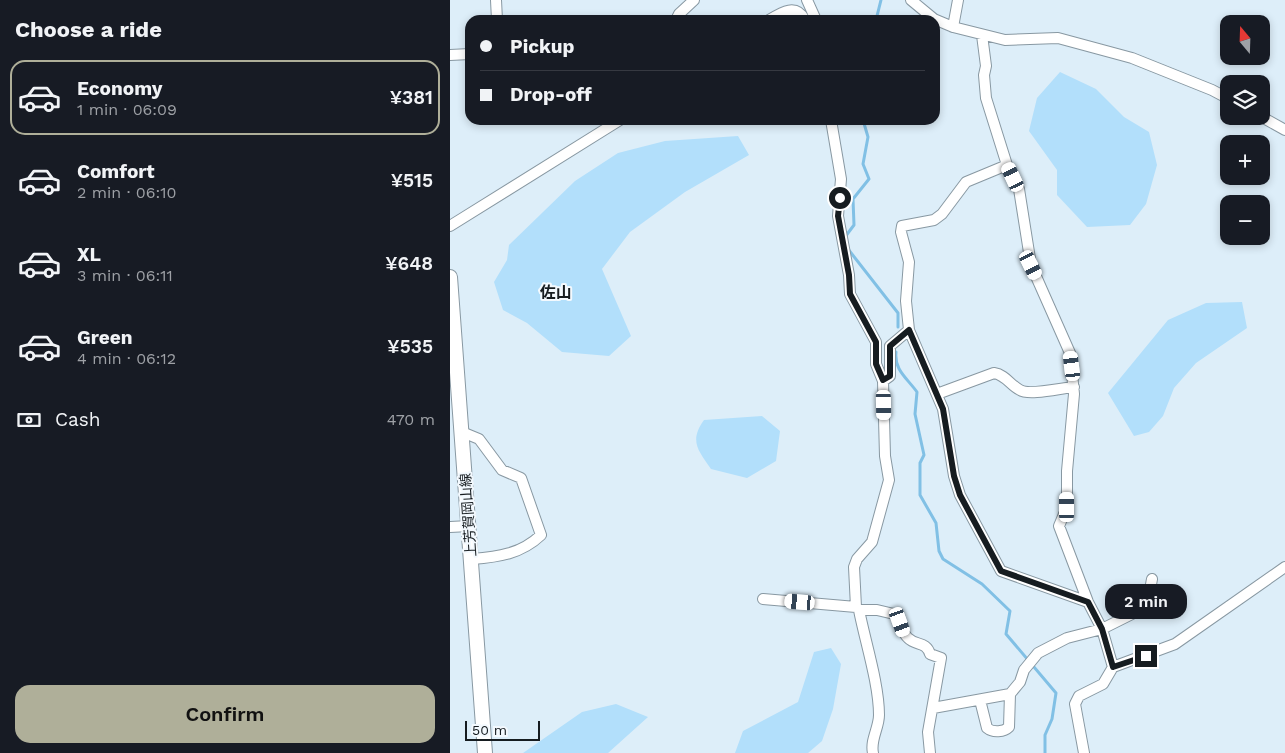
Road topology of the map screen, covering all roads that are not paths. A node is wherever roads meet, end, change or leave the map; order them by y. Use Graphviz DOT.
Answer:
graph roads {
  1 [pos="496,0"];
  2 [pos="694,0"];
  3 [pos="807,0"];
  4 [pos="911,0"];
  5 [pos="958,0"];
  6 [pos="497,15"];
  7 [pos="678,15"];
  8 [pos="777,15"];
  9 [pos="802,15"];
  10 [pos="814,15"];
  11 [pos="929,15"];
  12 [pos="940,22"];
  13 [pos="953,28"];
  14 [pos="982,35"];
  15 [pos="465,54"];
  16 [pos="450,55"];
  17 [pos="1220,94"];
  18 [pos="1270,122"];
  19 [pos="612,125"];
  20 [pos="832,125"];
  21 [pos="1285,130"];
  22 [pos="1007,165"];
  23 [pos="450,226"];
  24 [pos="450,277"];
  25 [pos="452,328"];
  26 [pos="909,330"];
  27 [pos="883,380"];
  28 [pos="1074,387"];
  29 [pos="937,394"];
  30 [pos="462,432"];
  31 [pos="450,526"];
  32 [pos="469,526"];
  33 [pos="472,560"];
  34 [pos="1285,567"];
  35 [pos="1152,579"];
  36 [pos="763,599"];
  37 [pos="1088,602"];
  38 [pos="857,609"];
  39 [pos="1102,629"];
  40 [pos="1113,667"];
  41 [pos="1010,694"];
  42 [pos="980,700"];
  43 [pos="933,708"];
  44 [pos="485,753"];
  45 [pos="873,753"];
  46 [pos="930,753"];
  47 [pos="1084,753"];
  1 -- 6 [label="street"];
  2 -- 7 [label="street"];
  3 -- 10 [label="street"];
  4 -- 11 [label="street"];
  5 -- 13 [label="street"];
  8 -- 9 [label="street"];
  12 -- 13 [label="street"];
  13 -- 14 [label="street"];
  14 -- 17 [label="street"];
  14 -- 22 [label="street"];
  15 -- 16 [label="street"];
  18 -- 21 [label="street"];
  19 -- 23 [label="street"];
  20 -- 27 [label="street"];
  22 -- 26 [label="street"];
  22 -- 28 [label="street"];
  24 -- 25 [label="main road, 上芳賀岡山線"];
  25 -- 30 [label="main road, 上芳賀岡山線"];
  26 -- 27 [label="street"];
  26 -- 29 [label="street"];
  27 -- 38 [label="street"];
  28 -- 29 [label="street"];
  28 -- 37 [label="street"];
  29 -- 37 [label="street"];
  30 -- 32 [label="main road, 上芳賀岡山線"];
  30 -- 33 [label="street"];
  31 -- 32 [label="street"];
  32 -- 33 [label="main road, 上芳賀岡山線"];
  33 -- 44 [label="main road, 上芳賀岡山線"];
  34 -- 40 [label="street"];
  35 -- 39 [label="street"];
  36 -- 38 [label="street"];
  37 -- 39 [label="street"];
  38 -- 43 [label="street"];
  38 -- 45 [label="street"];
  39 -- 40 [label="street"];
  39 -- 41 [label="street"];
  40 -- 47 [label="street"];
  41 -- 42 [label="street"];
  41 -- 42 [label="street"];
  42 -- 43 [label="street"];
  43 -- 46 [label="street"];
}
